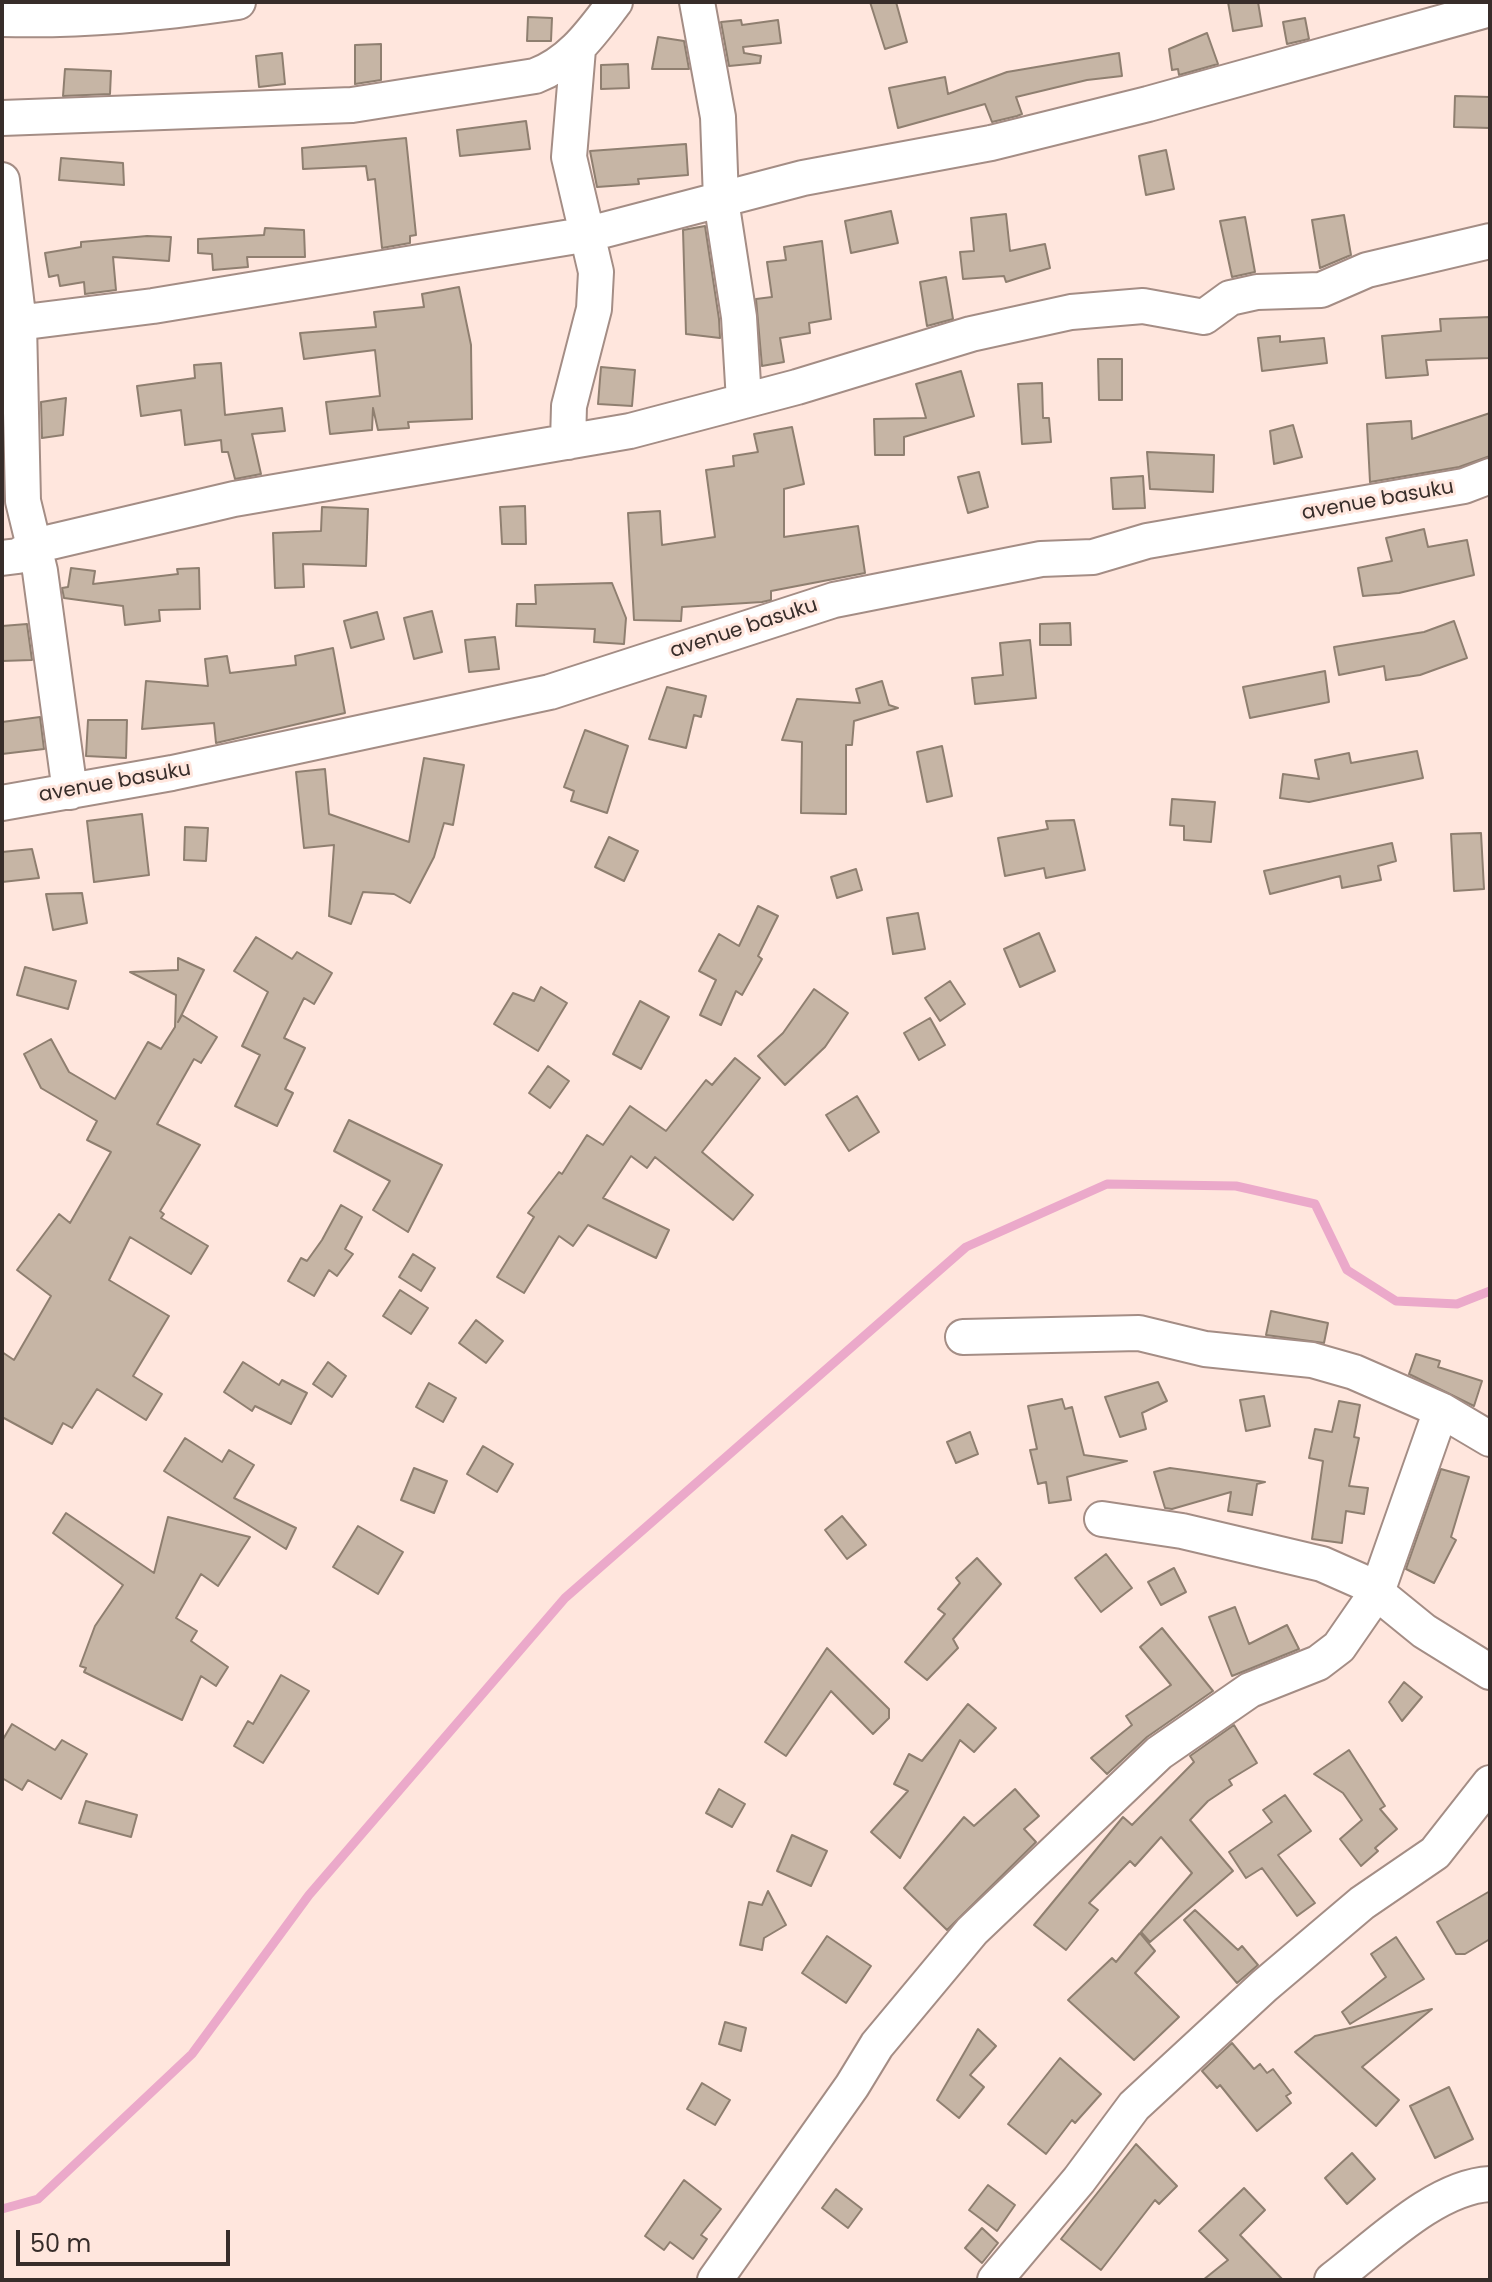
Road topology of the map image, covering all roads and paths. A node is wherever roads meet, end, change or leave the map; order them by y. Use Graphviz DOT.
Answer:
graph roads {
  1 [pos="238,2"];
  2 [pos="615,2"];
  3 [pos="697,2"];
  4 [pos="1490,9"];
  5 [pos="2,19"];
  6 [pos="578,49"];
  7 [pos="2,118"];
  8 [pos="2,180"];
  9 [pos="721,200"];
  10 [pos="589,234"];
  11 [pos="1490,241"];
  12 [pos="10,324"];
  13 [pos="744,401"];
  14 [pos="568,442"];
  15 [pos="1490,476"];
  16 [pos="34,546"];
  17 [pos="2,558"];
  18 [pos="70,792"];
  19 [pos="2,803"];
  20 [pos="963,1337"];
  21 [pos="1441,1410"];
  22 [pos="1490,1439"];
  23 [pos="1102,1519"];
  24 [pos="1377,1592"];
  25 [pos="1490,1672"];
  26 [pos="1490,1783"];
  27 [pos="1490,2184"];
  28 [pos="715,2280"];
  29 [pos="995,2280"];
  30 [pos="1332,2280"];
  1 -- 5 [label="street"];
  2 -- 6 [label="street"];
  3 -- 9 [label="street"];
  4 -- 9 [label="street"];
  6 -- 7 [label="street"];
  6 -- 10 [label="street"];
  8 -- 12 [label="street"];
  9 -- 10 [label="street"];
  9 -- 13 [label="street"];
  10 -- 12 [label="street"];
  10 -- 14 [label="street"];
  11 -- 13 [label="street"];
  12 -- 16 [label="street"];
  13 -- 14 [label="street"];
  14 -- 16 [label="street"];
  15 -- 18 [label="street, avenue basuku"];
  16 -- 17 [label="street"];
  16 -- 18 [label="street"];
  18 -- 19 [label="street, avenue basuku"];
  20 -- 21 [label="street"];
  21 -- 22 [label="street"];
  21 -- 24 [label="street"];
  23 -- 24 [label="street"];
  24 -- 25 [label="street"];
  24 -- 28 [label="street"];
  26 -- 29 [label="street"];
  27 -- 30 [label="street"];
}
